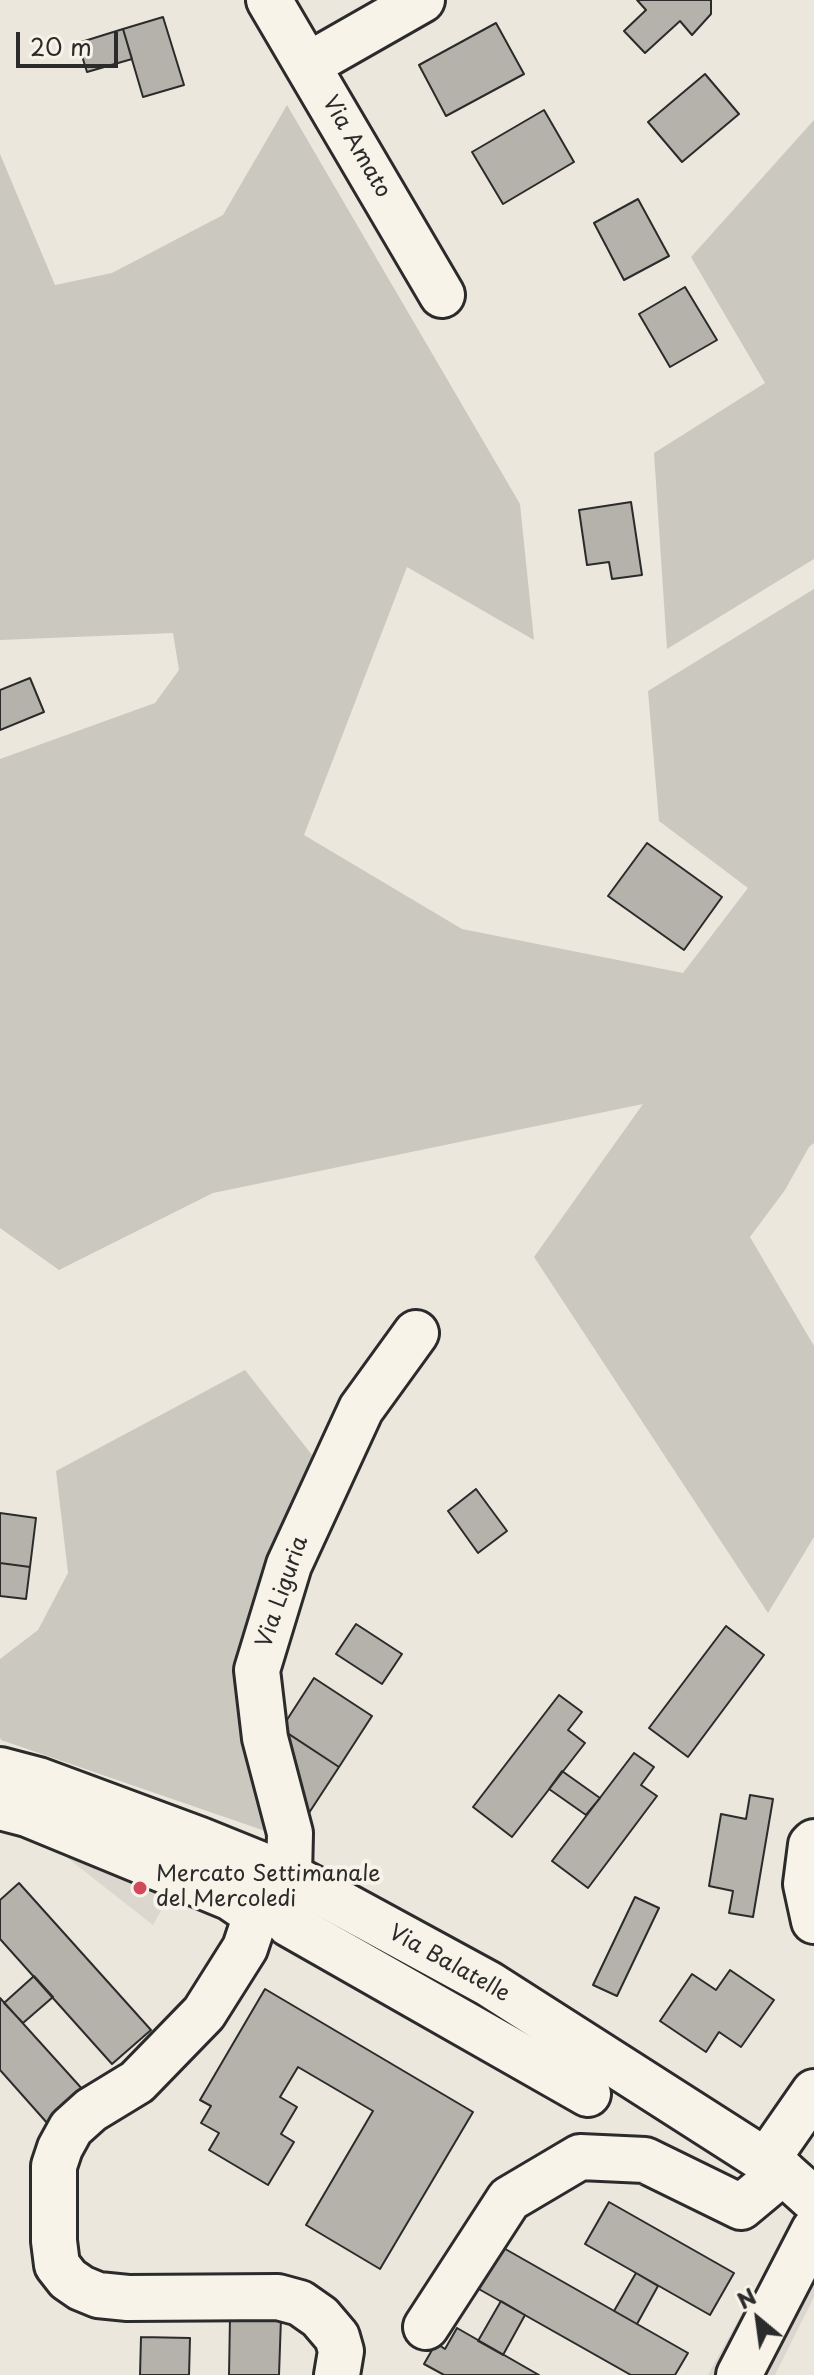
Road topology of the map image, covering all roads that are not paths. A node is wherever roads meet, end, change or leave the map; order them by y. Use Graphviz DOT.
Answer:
graph roads {
  1 [pos="269,0"];
  2 [pos="422,0"];
  3 [pos="308,65"];
  4 [pos="442,295"];
  5 [pos="416,1333"];
  6 [pos="16,1793"];
  7 [pos="814,1842"];
  8 [pos="288,1877"];
  9 [pos="814,1921"];
  10 [pos="263,1929"];
  11 [pos="563,2056"];
  12 [pos="814,2092"];
  13 [pos="588,2094"];
  14 [pos="794,2179"];
  15 [pos="814,2230"];
  16 [pos="426,2327"];
  17 [pos="337,2375"];
  18 [pos="739,2375"];
  1 -- 3 [label="street, Via Amato"];
  2 -- 3 [label="street"];
  3 -- 4 [label="street, Via Amato"];
  5 -- 8 [label="street, Via Liguria"];
  6 -- 8 [label="street, Via Balatelle"];
  6 -- 10 [label="street"];
  7 -- 9 [label="street"];
  8 -- 10 [label="street"];
  8 -- 10 [label="street, Via Liguria"];
  8 -- 11 [label="street, Via Balatelle"];
  10 -- 11 [label="street"];
  10 -- 17 [label="street"];
  11 -- 13 [label="street"];
  11 -- 14 [label="street, Via Balatelle"];
  12 -- 14 [label="street"];
  14 -- 16 [label="street"];
  15 -- 18 [label="street"];
}
